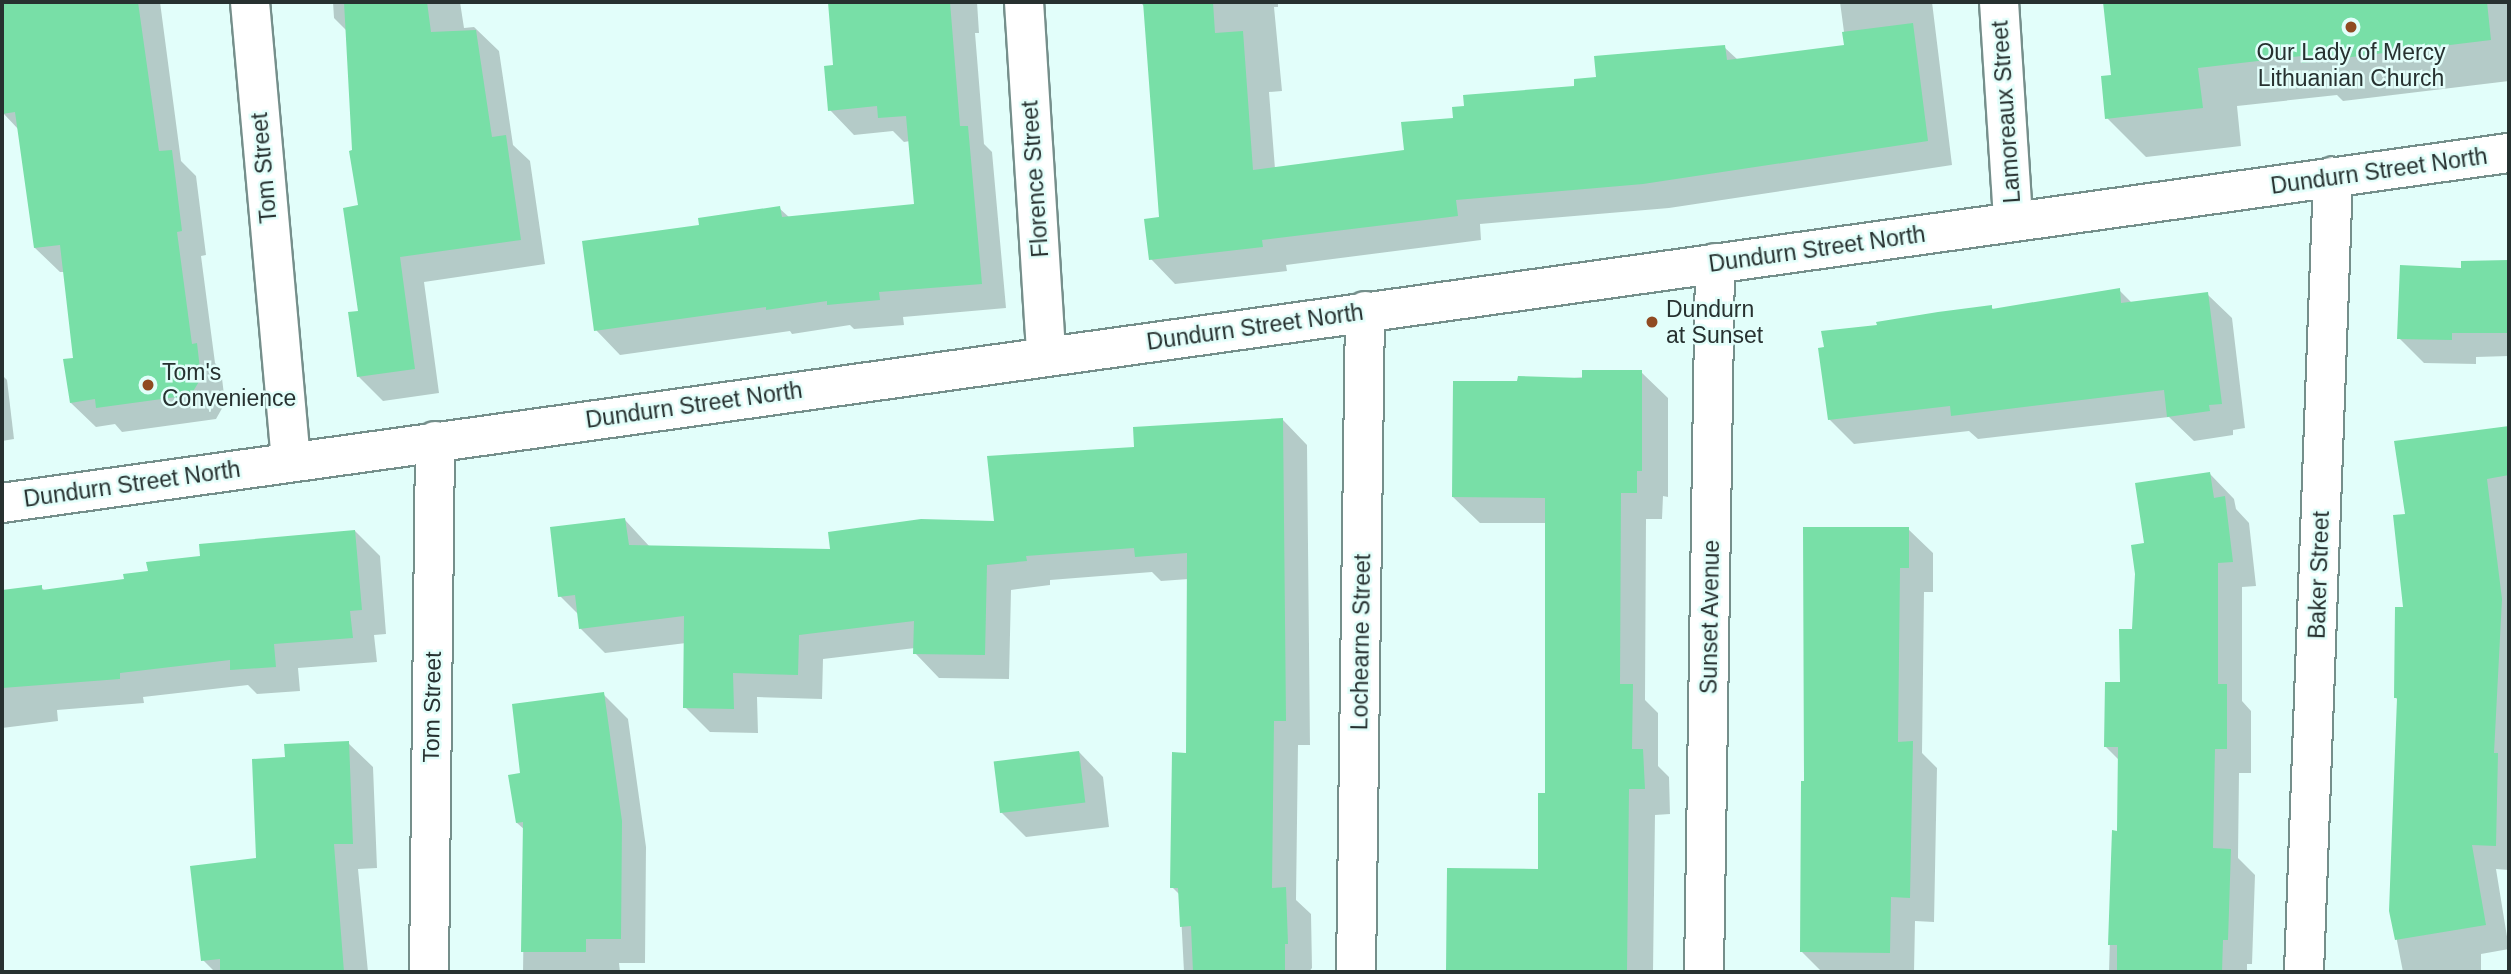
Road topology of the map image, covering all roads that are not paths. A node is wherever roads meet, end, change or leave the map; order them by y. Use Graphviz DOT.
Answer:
graph roads {
  1 [pos="250,2"];
  2 [pos="1024,2"];
  3 [pos="1999,2"];
  4 [pos="2509,153"];
  5 [pos="2333,177"];
  6 [pos="2013,221"];
  7 [pos="1715,263"];
  8 [pos="1365,311"];
  9 [pos="1046,356"];
  10 [pos="435,441"];
  11 [pos="291,461"];
  12 [pos="2,503"];
  13 [pos="429,972"];
  14 [pos="1356,972"];
  15 [pos="1704,972"];
  16 [pos="2304,972"];
  1 -- 11 [label="street, Tom Street"];
  2 -- 9 [label="street, Florence Street"];
  3 -- 6 [label="street, Lamoreaux Street"];
  4 -- 5 [label="street, Dundurn Street North"];
  5 -- 6 [label="street, Dundurn Street North"];
  5 -- 16 [label="street, Baker Street"];
  6 -- 7 [label="street, Dundurn Street North"];
  7 -- 8 [label="street, Dundurn Street North"];
  7 -- 15 [label="street, Sunset Avenue"];
  8 -- 9 [label="street, Dundurn Street North"];
  8 -- 14 [label="street, Lochearne Street"];
  9 -- 10 [label="street, Dundurn Street North"];
  10 -- 11 [label="street, Dundurn Street North"];
  10 -- 13 [label="street, Tom Street"];
  11 -- 12 [label="street, Dundurn Street North"];
}
